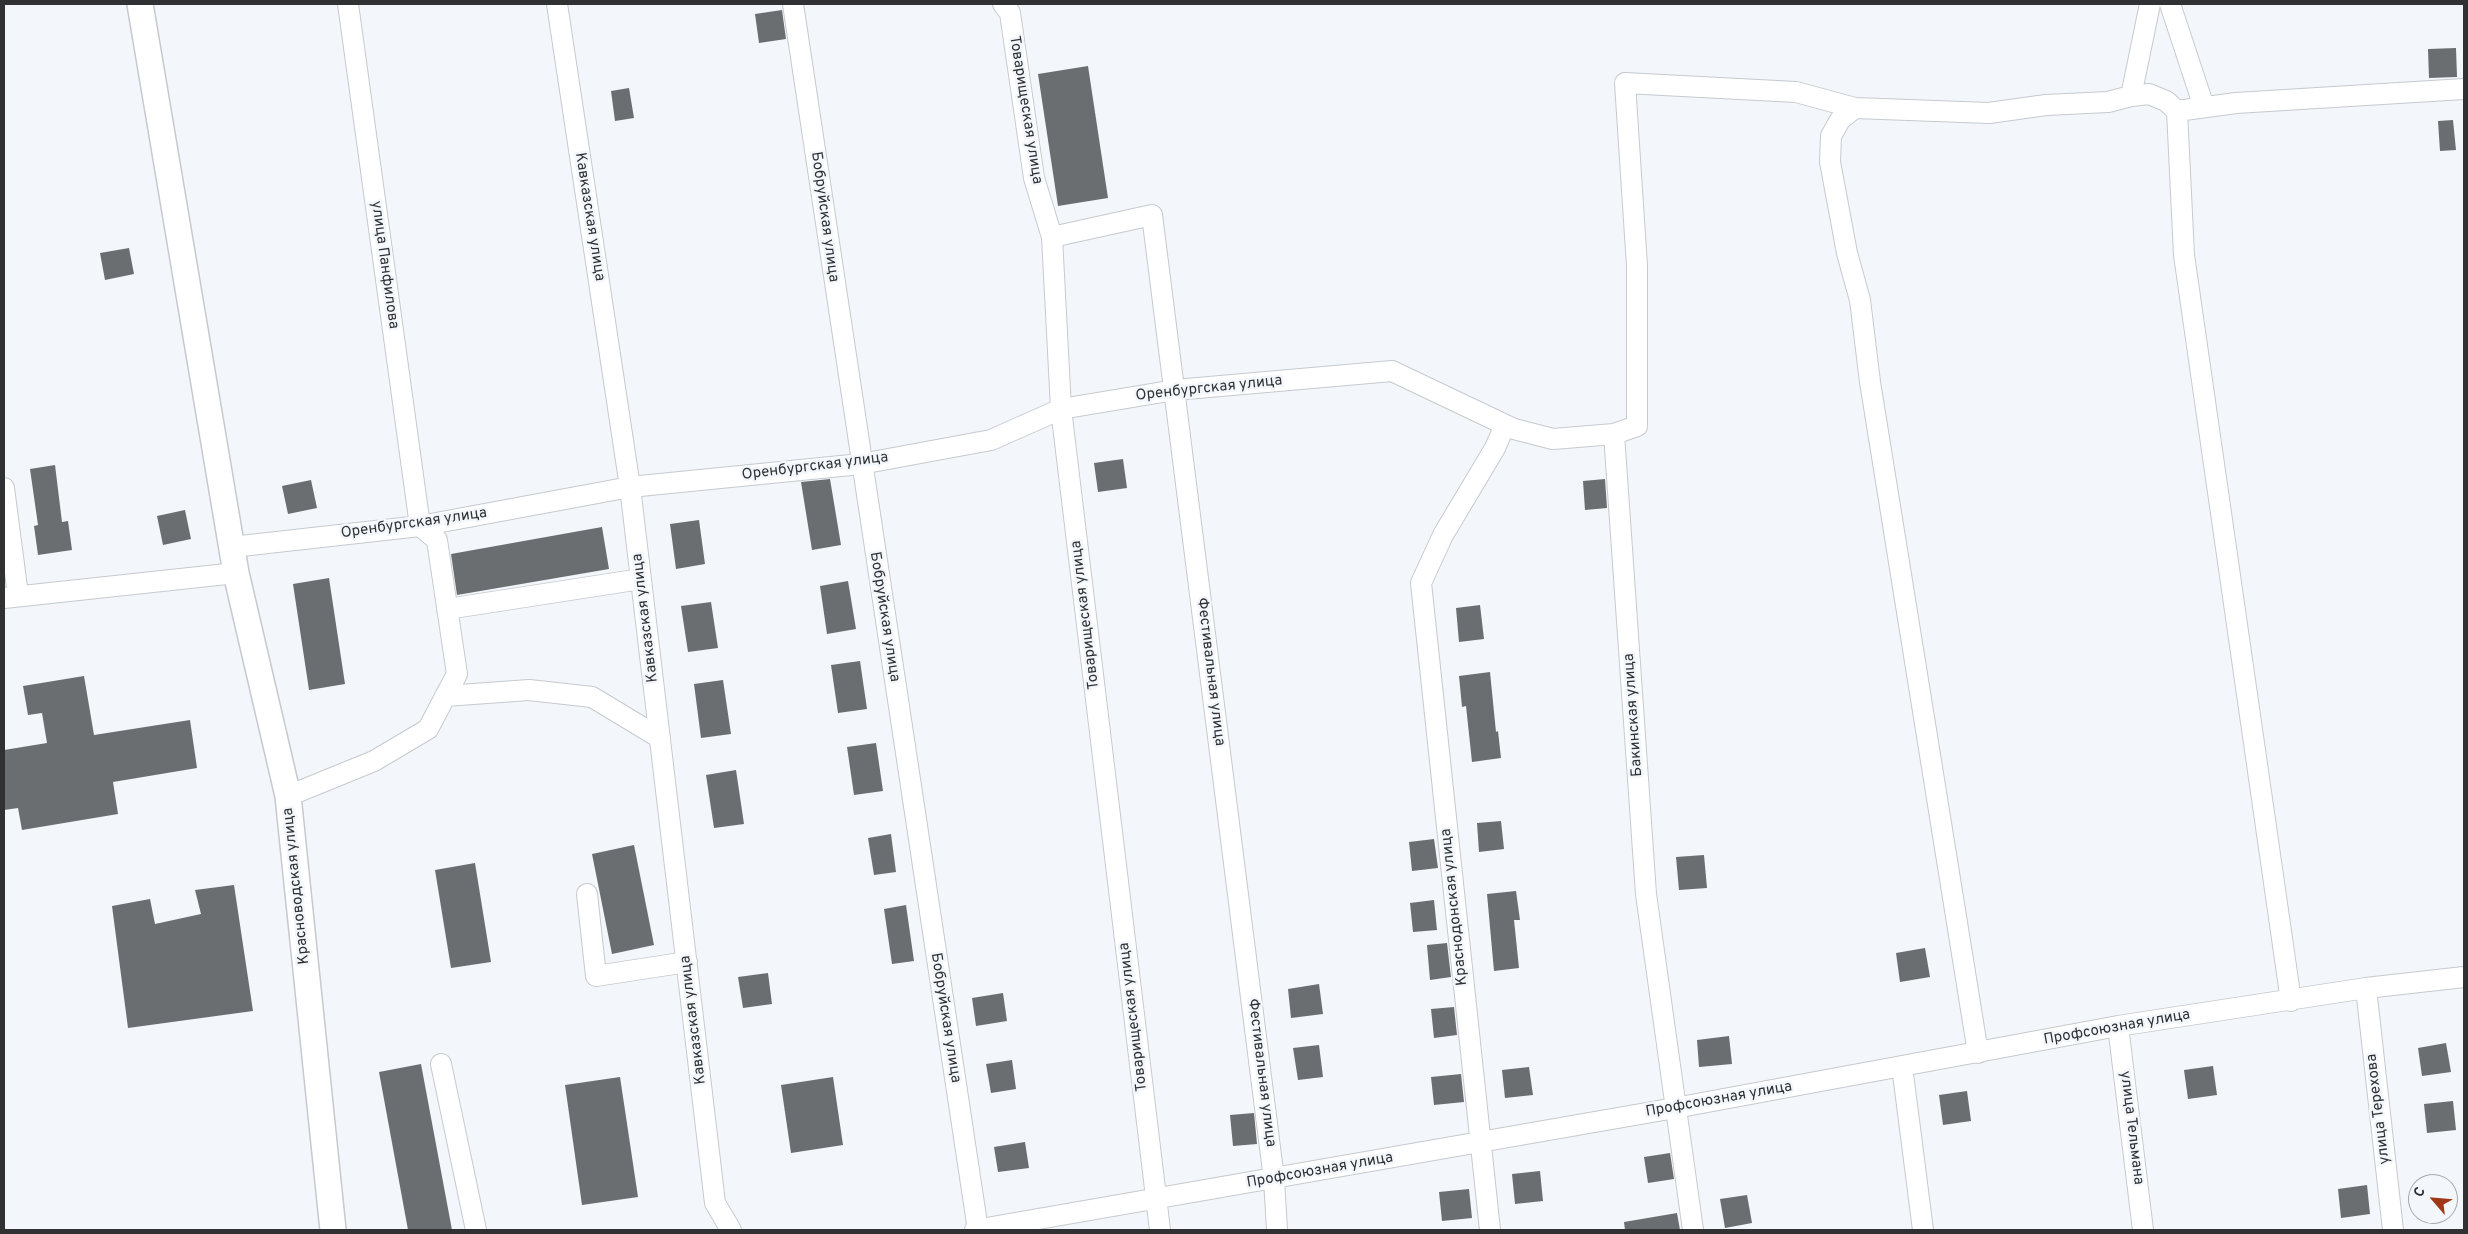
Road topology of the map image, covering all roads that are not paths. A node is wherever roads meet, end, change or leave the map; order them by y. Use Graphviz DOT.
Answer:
graph roads {
  1 [pos="140,4"];
  2 [pos="348,4"];
  3 [pos="557,4"];
  4 [pos="793,4"];
  5 [pos="1003,4"];
  6 [pos="2150,4"];
  7 [pos="2170,4"];
  8 [pos="2464,89"];
  9 [pos="2131,96"];
  10 [pos="2204,107"];
  11 [pos="1856,108"];
  12 [pos="2177,111"];
  13 [pos="1052,237"];
  14 [pos="1175,390"];
  15 [pos="1061,410"];
  16 [pos="1505,425"];
  17 [pos="1614,434"];
  18 [pos="861,464"];
  19 [pos="630,487"];
  20 [pos="4,488"];
  21 [pos="420,526"];
  22 [pos="232,546"];
  23 [pos="236,573"];
  24 [pos="641,579"];
  25 [pos="11,597"];
  26 [pos="447,609"];
  27 [pos="446,696"];
  28 [pos="660,738"];
  29 [pos="288,796"];
  30 [pos="587,894"];
  31 [pos="687,962"];
  32 [pos="2464,977"];
  33 [pos="2366,988"];
  34 [pos="2291,1001"];
  35 [pos="2118,1026"];
  36 [pos="1978,1053"];
  37 [pos="440,1064"];
  38 [pos="1902,1066"];
  39 [pos="1675,1108"];
  40 [pos="1479,1143"];
  41 [pos="1274,1178"];
  42 [pos="1156,1200"];
  43 [pos="333,1230"];
  44 [pos="476,1230"];
  45 [pos="732,1230"];
  46 [pos="977,1230"];
  47 [pos="1160,1230"];
  48 [pos="1277,1230"];
  49 [pos="1490,1230"];
  50 [pos="1693,1230"];
  51 [pos="1923,1230"];
  52 [pos="2143,1230"];
  53 [pos="2393,1230"];
  1 -- 22 [label="main road"];
  2 -- 21 [label="street, улица Панфилова"];
  3 -- 19 [label="street, Кавказская улица"];
  4 -- 18 [label="street, Бобруйская улица"];
  5 -- 13 [label="street, Товарищеская улица"];
  6 -- 9 [label="street"];
  7 -- 10 [label="street"];
  8 -- 10 [label="street"];
  9 -- 11 [label="street"];
  9 -- 12 [label="street"];
  10 -- 12 [label="street"];
  11 -- 17 [label="street"];
  11 -- 36 [label="street"];
  12 -- 34 [label="street"];
  13 -- 14 [label="street, Фестивальная улица"];
  13 -- 15 [label="street, Товарищеская улица"];
  14 -- 15 [label="street, Оренбургская улица"];
  14 -- 16 [label="street, Оренбургская улица"];
  14 -- 41 [label="street, Фестивальная улица"];
  15 -- 18 [label="street, Оренбургская улица"];
  15 -- 42 [label="street, Товарищеская улица"];
  16 -- 17 [label="street"];
  16 -- 40 [label="street, Краснодонская улица"];
  17 -- 39 [label="street, Бакинская улица"];
  18 -- 19 [label="street, Оренбургская улица"];
  18 -- 46 [label="street, Бобруйская улица"];
  19 -- 21 [label="street, Оренбургская улица"];
  19 -- 24 [label="street, Кавказская улица"];
  20 -- 25 [label="street"];
  21 -- 22 [label="street, Оренбургская улица"];
  21 -- 26 [label="street, Красноводская улица"];
  22 -- 23 [label="main road"];
  23 -- 25 [label="street"];
  23 -- 29 [label="main road"];
  24 -- 26 [label="street"];
  24 -- 28 [label="street, Кавказская улица"];
  26 -- 27 [label="street, Красноводская улица"];
  27 -- 28 [label="street"];
  27 -- 29 [label="street, Красноводская улица"];
  28 -- 31 [label="street, Кавказская улица"];
  29 -- 43 [label="main road, Красноводская улица"];
  30 -- 31 [label="street"];
  31 -- 45 [label="street, Кавказская улица"];
  32 -- 33 [label="street, Профсоюзная улица"];
  33 -- 34 [label="street, Профсоюзная улица"];
  33 -- 53 [label="street, улица Терехова"];
  34 -- 35 [label="street, Профсоюзная улица"];
  35 -- 36 [label="street, Профсоюзная улица"];
  35 -- 52 [label="street, улица Тельмана"];
  36 -- 38 [label="street, Профсоюзная улица"];
  37 -- 44 [label="street"];
  38 -- 39 [label="street, Профсоюзная улица"];
  38 -- 51 [label="street"];
  39 -- 40 [label="street, Профсоюзная улица"];
  39 -- 50 [label="street, Бакинская улица"];
  40 -- 41 [label="street, Профсоюзная улица"];
  40 -- 49 [label="street, Краснодонская улица"];
  41 -- 42 [label="street, Профсоюзная улица"];
  41 -- 48 [label="street, Фестивальная улица"];
  42 -- 46 [label="street, Профсоюзная улица"];
  42 -- 47 [label="street, Товарищеская улица"];
}
